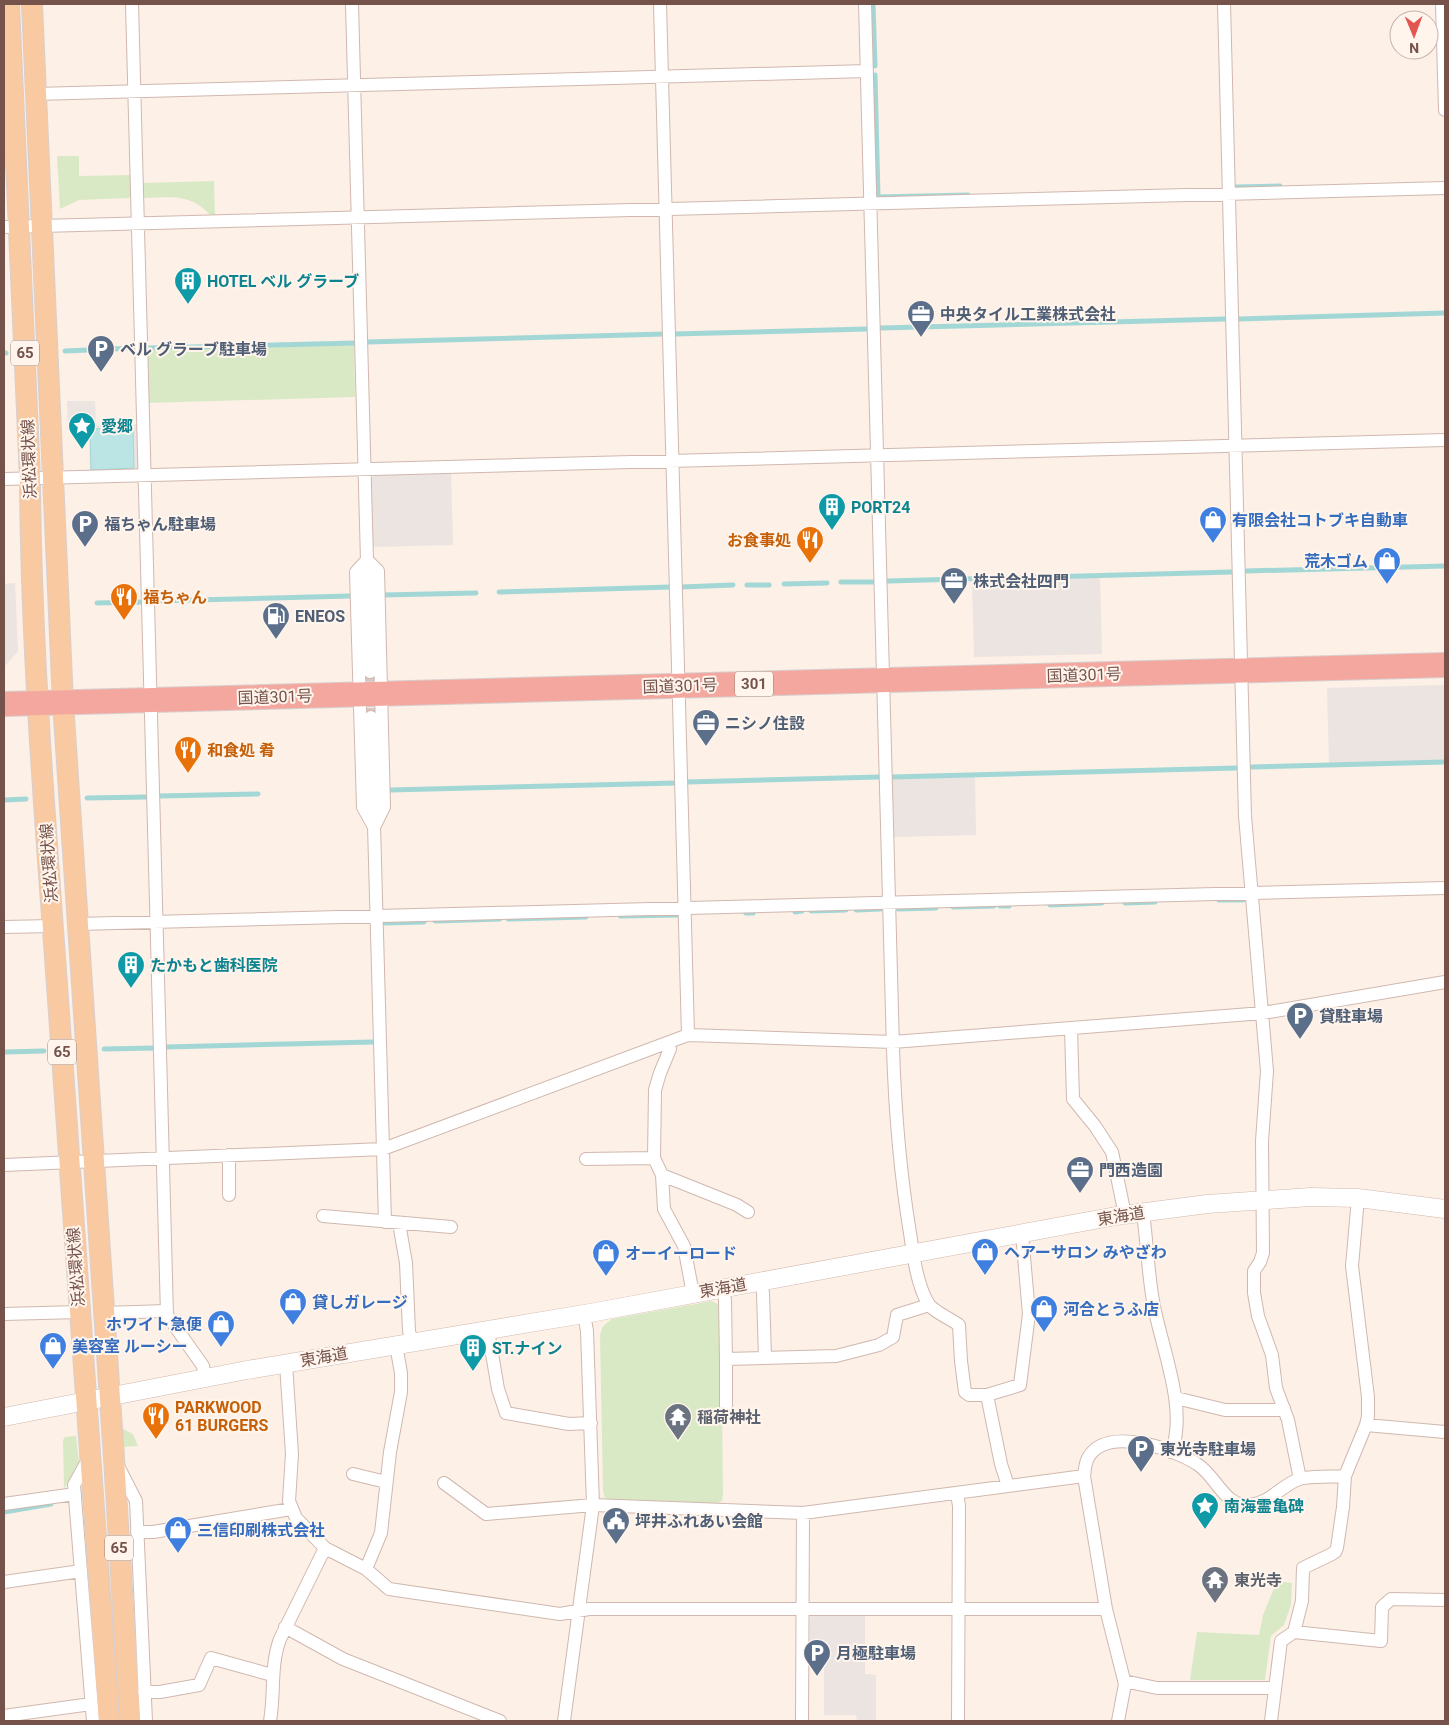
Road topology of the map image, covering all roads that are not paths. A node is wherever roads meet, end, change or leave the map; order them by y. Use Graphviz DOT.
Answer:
graph roads {
  1 [pos="9,4"];
  2 [pos="32,4"];
  3 [pos="132,4"];
  4 [pos="352,4"];
  5 [pos="660,4"];
  6 [pos="865,4"];
  7 [pos="1224,4"];
  8 [pos="1442,4"];
  9 [pos="867,72"];
  10 [pos="662,77"];
  11 [pos="354,85"];
  12 [pos="134,91"];
  13 [pos="8,94"];
  14 [pos="36,94"];
  15 [pos="1445,110"];
  16 [pos="1445,188"];
  17 [pos="1228,194"];
  18 [pos="870,203"];
  19 [pos="666,209"];
  20 [pos="358,217"];
  21 [pos="138,223"];
  22 [pos="42,226"];
  23 [pos="11,227"];
  24 [pos="1445,440"];
  25 [pos="1235,446"];
  26 [pos="877,456"];
  27 [pos="673,461"];
  28 [pos="364,470"];
  29 [pos="144,476"];
  30 [pos="30,478"];
  31 [pos="53,478"];
  32 [pos="4,479"];
  33 [pos="367,560"];
  34 [pos="1445,665"];
  35 [pos="1241,670"];
  36 [pos="370,672"];
  37 [pos="883,680"];
  38 [pos="679,686"];
  39 [pos="371,694"];
  40 [pos="151,700"];
  41 [pos="38,703"];
  42 [pos="63,703"];
  43 [pos="4,704"];
  44 [pos="371,717"];
  45 [pos="374,827"];
  46 [pos="1445,888"];
  47 [pos="1252,893"];
  48 [pos="890,903"];
  49 [pos="685,908"];
  50 [pos="377,916"];
  51 [pos="156,922"];
  52 [pos="78,924"];
  53 [pos="53,926"];
  54 [pos="4,927"];
  55 [pos="1445,982"];
  56 [pos="1263,1014"];
  57 [pos="1071,1028"];
  58 [pos="688,1035"];
  59 [pos="893,1042"];
  60 [pos="668,1043"];
  61 [pos="383,1149"];
  62 [pos="229,1156"];
  63 [pos="163,1158"];
  64 [pos="654,1158"];
  65 [pos="586,1159"];
  66 [pos="94,1162"];
  67 [pos="69,1163"];
  68 [pos="4,1165"];
  69 [pos="662,1175"];
  70 [pos="229,1195"];
  71 [pos="1358,1198"];
  72 [pos="1264,1199"];
  73 [pos="1445,1209"];
  74 [pos="748,1212"];
  75 [pos="1143,1212"];
  76 [pos="1125,1215"];
  77 [pos="323,1216"];
  78 [pos="385,1222"];
  79 [pos="399,1223"];
  80 [pos="451,1227"];
  81 [pos="1022,1234"];
  82 [pos="913,1254"];
  83 [pos="761,1281"];
  84 [pos="723,1288"];
  85 [pos="694,1294"];
  86 [pos="928,1305"];
  87 [pos="167,1311"];
  88 [pos="79,1312"];
  89 [pos="104,1313"];
  90 [pos="4,1314"];
  91 [pos="584,1314"];
  92 [pos="488,1330"];
  93 [pos="404,1344"];
  94 [pos="765,1358"];
  95 [pos="726,1359"];
  96 [pos="286,1364"];
  97 [pos="205,1378"];
  98 [pos="987,1395"];
  99 [pos="110,1396"];
  100 [pos="1176,1398"];
  101 [pos="85,1401"];
  102 [pos="726,1406"];
  103 [pos="1284,1408"];
  104 [pos="4,1417"];
  105 [pos="590,1423"];
  106 [pos="1366,1425"];
  107 [pos="1445,1432"];
  108 [pos="1170,1452"];
  109 [pos="89,1458"];
  110 [pos="114,1458"];
  111 [pos="353,1474"];
  112 [pos="1084,1476"];
  113 [pos="1345,1476"];
  114 [pos="1300,1479"];
  115 [pos="386,1482"];
  116 [pos="444,1483"];
  117 [pos="1008,1486"];
  118 [pos="957,1493"];
  119 [pos="75,1494"];
  120 [pos="4,1504"];
  121 [pos="594,1505"];
  122 [pos="291,1509"];
  123 [pos="802,1513"];
  124 [pos="137,1532"];
  125 [pos="325,1548"];
  126 [pos="366,1569"];
  127 [pos="81,1571"];
  128 [pos="4,1582"];
  129 [pos="1445,1600"];
  130 [pos="802,1608"];
  131 [pos="958,1609"];
  132 [pos="1106,1609"];
  133 [pos="579,1610"];
  134 [pos="285,1627"];
  135 [pos="1294,1632"];
  136 [pos="272,1674"];
  137 [pos="1124,1681"];
  138 [pos="1275,1688"];
  139 [pos="136,1696"];
  140 [pos="100,1703"];
  141 [pos="4,1716"];
  142 [pos="92,1721"];
  143 [pos="109,1721"];
  144 [pos="130,1721"];
  145 [pos="146,1721"];
  146 [pos="270,1721"];
  147 [pos="500,1721"];
  148 [pos="564,1721"];
  149 [pos="802,1721"];
  150 [pos="958,1721"];
  151 [pos="1118,1721"];
  152 [pos="1270,1721"];
  1 -- 13 [label="main road, 浜松環状線 / 65"];
  2 -- 14 [label="main road, 浜松環状線 / 65"];
  3 -- 12 [label="street"];
  4 -- 11 [label="street"];
  5 -- 10 [label="street"];
  6 -- 9 [label="street"];
  7 -- 17 [label="street"];
  8 -- 15 [label="street"];
  9 -- 10 [label="street"];
  9 -- 18 [label="street"];
  10 -- 11 [label="street"];
  10 -- 19 [label="street"];
  11 -- 12 [label="street"];
  11 -- 20 [label="street"];
  12 -- 14 [label="street"];
  12 -- 21 [label="street"];
  13 -- 23 [label="main road, 浜松環状線 / 65"];
  14 -- 22 [label="main road, 浜松環状線 / 65"];
  16 -- 17 [label="street"];
  17 -- 18 [label="street"];
  17 -- 25 [label="street"];
  18 -- 19 [label="street"];
  18 -- 26 [label="street"];
  19 -- 20 [label="street"];
  19 -- 27 [label="street"];
  20 -- 21 [label="street"];
  20 -- 28 [label="street"];
  21 -- 22 [label="street"];
  21 -- 29 [label="street"];
  22 -- 23 [label="street"];
  22 -- 31 [label="main road, 浜松環状線 / 65"];
  23 -- 30 [label="main road, 浜松環状線 / 65"];
  24 -- 25 [label="street"];
  25 -- 26 [label="street"];
  25 -- 35 [label="street"];
  26 -- 27 [label="street"];
  26 -- 37 [label="street"];
  27 -- 28 [label="street"];
  27 -- 38 [label="street"];
  28 -- 29 [label="street"];
  28 -- 33 [label="street"];
  29 -- 31 [label="street"];
  29 -- 40 [label="street"];
  30 -- 31 [label="street"];
  30 -- 32 [label="street"];
  30 -- 41 [label="main road, 浜松環状線 / 65"];
  31 -- 42 [label="main road, 浜松環状線 / 65"];
  33 -- 36 [label="street"];
  33 -- 39 [label="street"];
  33 -- 39 [label="street"];
  34 -- 35 [label="highway, 国道301号 / 301"];
  35 -- 37 [label="highway, 国道301号 / 301"];
  35 -- 47 [label="street"];
  37 -- 38 [label="highway, 国道301号 / 301"];
  37 -- 48 [label="street"];
  38 -- 39 [label="highway, 国道301号 / 301"];
  38 -- 49 [label="street"];
  39 -- 40 [label="highway, 国道301号 / 301"];
  39 -- 45 [label="street"];
  39 -- 45 [label="street"];
  40 -- 42 [label="highway, 国道301号 / 301"];
  40 -- 51 [label="street"];
  41 -- 42 [label="highway, 国道301号 / 301"];
  41 -- 43 [label="highway, 国道301号 / 301"];
  41 -- 53 [label="main road, 浜松環状線 / 65"];
  42 -- 52 [label="main road, 浜松環状線 / 65"];
  44 -- 45 [label="street"];
  45 -- 50 [label="street"];
  46 -- 47 [label="street"];
  47 -- 48 [label="street"];
  47 -- 56 [label="street"];
  48 -- 49 [label="street"];
  48 -- 59 [label="street"];
  49 -- 50 [label="street"];
  49 -- 58 [label="street"];
  50 -- 51 [label="street"];
  50 -- 61 [label="street"];
  51 -- 52 [label="street"];
  51 -- 63 [label="street"];
  52 -- 66 [label="main road, 浜松環状線 / 65"];
  53 -- 54 [label="street"];
  53 -- 67 [label="main road, 浜松環状線 / 65"];
  55 -- 56 [label="street"];
  56 -- 57 [label="street"];
  56 -- 72 [label="street"];
  57 -- 59 [label="street"];
  57 -- 76 [label="street"];
  58 -- 59 [label="street"];
  58 -- 60 [label="street"];
  59 -- 82 [label="street"];
  60 -- 61 [label="street"];
  60 -- 64 [label="street"];
  61 -- 62 [label="street"];
  61 -- 78 [label="street"];
  62 -- 63 [label="street"];
  62 -- 70 [label="street"];
  63 -- 66 [label="street"];
  63 -- 87 [label="street"];
  64 -- 65 [label="street"];
  64 -- 69 [label="street"];
  66 -- 67 [label="street"];
  66 -- 89 [label="main road, 浜松環状線 / 65"];
  67 -- 68 [label="street"];
  67 -- 88 [label="main road, 浜松環状線 / 65"];
  69 -- 74 [label="street"];
  69 -- 85 [label="street"];
  71 -- 72 [label="main road, 東海道"];
  71 -- 73 [label="main road, 東海道"];
  71 -- 106 [label="street"];
  72 -- 75 [label="main road, 東海道"];
  72 -- 103 [label="street"];
  75 -- 76 [label="main road, 東海道"];
  75 -- 100 [label="street"];
  76 -- 81 [label="main road, 東海道"];
  77 -- 78 [label="street"];
  78 -- 79 [label="street"];
  79 -- 80 [label="street"];
  79 -- 93 [label="street"];
  81 -- 82 [label="main road, 東海道"];
  81 -- 98 [label="street"];
  82 -- 83 [label="main road, 東海道"];
  82 -- 86 [label="street"];
  83 -- 84 [label="main road, 東海道"];
  83 -- 94 [label="street"];
  84 -- 85 [label="main road, 東海道"];
  84 -- 95 [label="street"];
  85 -- 91 [label="main road, 東海道"];
  86 -- 94 [label="street"];
  86 -- 98 [label="street"];
  87 -- 89 [label="street"];
  87 -- 97 [label="street"];
  88 -- 90 [label="street"];
  88 -- 101 [label="main road, 浜松環状線 / 65"];
  89 -- 99 [label="main road, 浜松環状線 / 65"];
  91 -- 92 [label="main road, 東海道"];
  91 -- 105 [label="street"];
  92 -- 93 [label="main road, 東海道"];
  92 -- 105 [label="street"];
  93 -- 96 [label="main road, 東海道"];
  93 -- 115 [label="street"];
  94 -- 95 [label="street"];
  95 -- 102 [label="street"];
  96 -- 97 [label="main road, 東海道"];
  96 -- 122 [label="street"];
  97 -- 99 [label="main road, 東海道"];
  98 -- 117 [label="street"];
  99 -- 101 [label="main road, 東海道"];
  99 -- 110 [label="main road, 浜松環状線 / 65"];
  100 -- 103 [label="street"];
  100 -- 108 [label="street"];
  101 -- 104 [label="main road, 東海道"];
  101 -- 109 [label="main road, 浜松環状線 / 65"];
  103 -- 114 [label="street"];
  105 -- 121 [label="street"];
  106 -- 107 [label="street"];
  106 -- 113 [label="street"];
  108 -- 112 [label="street"];
  108 -- 114 [label="street"];
  109 -- 119 [label="street"];
  109 -- 140 [label="main road, 浜松環状線 / 65"];
  110 -- 124 [label="street"];
  110 -- 139 [label="main road, 浜松環状線 / 65"];
  111 -- 115 [label="street"];
  112 -- 117 [label="street"];
  112 -- 132 [label="street"];
  113 -- 114 [label="street"];
  113 -- 135 [label="street"];
  115 -- 126 [label="street"];
  116 -- 121 [label="street"];
  117 -- 118 [label="street"];
  118 -- 123 [label="street"];
  118 -- 131 [label="street"];
  119 -- 120 [label="street"];
  119 -- 127 [label="street"];
  121 -- 123 [label="street"];
  121 -- 133 [label="street"];
  122 -- 124 [label="street"];
  122 -- 125 [label="street"];
  123 -- 130 [label="street"];
  124 -- 139 [label="street"];
  125 -- 126 [label="street"];
  125 -- 134 [label="street"];
  126 -- 133 [label="street"];
  127 -- 128 [label="street"];
  127 -- 140 [label="street"];
  129 -- 135 [label="street"];
  130 -- 131 [label="street"];
  130 -- 133 [label="street"];
  130 -- 149 [label="street"];
  131 -- 132 [label="street"];
  131 -- 150 [label="street"];
  132 -- 137 [label="street"];
  133 -- 148 [label="street"];
  134 -- 136 [label="street"];
  134 -- 147 [label="street"];
  135 -- 138 [label="street"];
  136 -- 139 [label="street"];
  136 -- 146 [label="street"];
  137 -- 138 [label="street"];
  137 -- 151 [label="street"];
  138 -- 152 [label="street"];
  139 -- 144 [label="main road, 浜松環状線 / 65"];
  139 -- 145 [label="street"];
  140 -- 141 [label="street"];
  140 -- 142 [label="street"];
  140 -- 143 [label="main road, 浜松環状線 / 65"];
}
